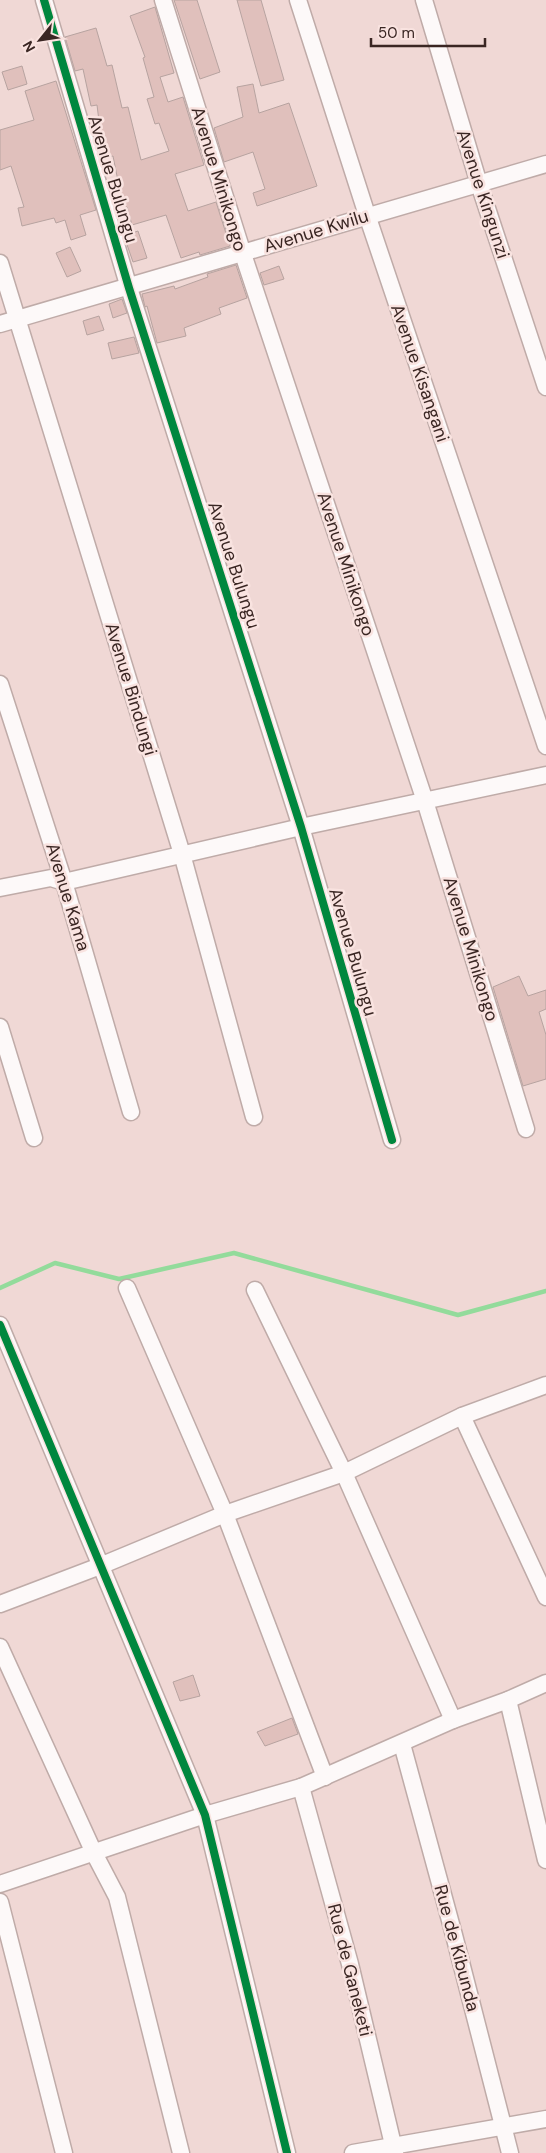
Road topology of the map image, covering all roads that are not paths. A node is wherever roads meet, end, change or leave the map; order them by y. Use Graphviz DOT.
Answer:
graph roads {
  1 [pos="44,0"];
  2 [pos="163,0"];
  3 [pos="298,0"];
  4 [pos="424,0"];
  5 [pos="546,164"];
  6 [pos="479,184"];
  7 [pos="367,216"];
  8 [pos="243,254"];
  9 [pos="0,263"];
  10 [pos="129,288"];
  11 [pos="17,320"];
  12 [pos="0,324"];
  13 [pos="546,387"];
  14 [pos="0,684"];
  15 [pos="546,746"];
  16 [pos="546,774"];
  17 [pos="425,802"];
  18 [pos="301,827"];
  19 [pos="182,854"];
  20 [pos="64,882"];
  21 [pos="0,888"];
  22 [pos="0,1027"];
  23 [pos="131,1112"];
  24 [pos="254,1117"];
  25 [pos="526,1129"];
  26 [pos="34,1138"];
  27 [pos="392,1140"];
  28 [pos="127,1288"];
  29 [pos="256,1290"];
  30 [pos="0,1325"];
  31 [pos="546,1385"];
  32 [pos="462,1416"];
  33 [pos="344,1472"];
  34 [pos="225,1514"];
  35 [pos="100,1566"];
  36 [pos="546,1597"];
  37 [pos="0,1604"];
  38 [pos="0,1647"];
  39 [pos="546,1683"];
  40 [pos="508,1700"];
  41 [pos="453,1720"];
  42 [pos="402,1744"];
  43 [pos="325,1777"];
  44 [pos="301,1787"];
  45 [pos="205,1815"];
  46 [pos="94,1853"];
  47 [pos="546,1860"];
  48 [pos="0,1884"];
  49 [pos="0,1902"];
  50 [pos="546,2119"];
  51 [pos="504,2127"];
  52 [pos="394,2149"];
  53 [pos="64,2153"];
  54 [pos="181,2153"];
  55 [pos="287,2153"];
  56 [pos="353,2153"];
  57 [pos="510,2153"];
  1 -- 10 [label="street, Avenue Bulungu"];
  2 -- 8 [label="street, Avenue Minikongo"];
  3 -- 7 [label="street, Avenue Kisangani"];
  4 -- 6 [label="street, Avenue Kingunzi"];
  5 -- 6 [label="street, Avenue Kwilu"];
  6 -- 7 [label="street, Avenue Kwilu"];
  6 -- 13 [label="street, Avenue Kingunzi"];
  7 -- 8 [label="street, Avenue Kwilu"];
  7 -- 15 [label="street, Avenue Kisangani"];
  8 -- 10 [label="street, Avenue Kwilu"];
  8 -- 17 [label="street, Avenue Minikongo"];
  9 -- 11 [label="street, Avenue Bindungi"];
  10 -- 11 [label="street, Avenue Kwilu"];
  10 -- 18 [label="street, Avenue Bulungu"];
  11 -- 12 [label="street, Avenue Kwilu"];
  11 -- 19 [label="street, Avenue Bindungi"];
  14 -- 20 [label="street, Avenue Kama"];
  16 -- 17 [label="street"];
  17 -- 18 [label="street"];
  17 -- 25 [label="street, Avenue Minikongo"];
  18 -- 19 [label="street"];
  18 -- 27 [label="street, Avenue Bulungu"];
  19 -- 20 [label="street"];
  19 -- 24 [label="street, Avenue Bindungi"];
  20 -- 21 [label="street"];
  20 -- 23 [label="street, Avenue Kama"];
  22 -- 26 [label="street"];
  28 -- 34 [label="street"];
  29 -- 33 [label="street"];
  30 -- 35 [label="street"];
  31 -- 32 [label="street"];
  32 -- 33 [label="street"];
  32 -- 36 [label="street"];
  33 -- 34 [label="street"];
  33 -- 41 [label="street"];
  34 -- 35 [label="street"];
  34 -- 43 [label="street"];
  35 -- 37 [label="street"];
  35 -- 45 [label="street"];
  38 -- 46 [label="street"];
  39 -- 40 [label="street"];
  40 -- 41 [label="street"];
  40 -- 47 [label="street"];
  41 -- 42 [label="street"];
  42 -- 43 [label="street"];
  42 -- 51 [label="street, Rue de Kibunda"];
  43 -- 44 [label="street"];
  44 -- 45 [label="street"];
  44 -- 52 [label="street, Rue de Ganeketi"];
  45 -- 46 [label="street"];
  45 -- 55 [label="street"];
  46 -- 48 [label="street"];
  46 -- 54 [label="street"];
  49 -- 53 [label="street"];
  50 -- 51 [label="street"];
  51 -- 52 [label="street"];
  51 -- 57 [label="street, Rue de Kibunda"];
  52 -- 56 [label="street"];
}
